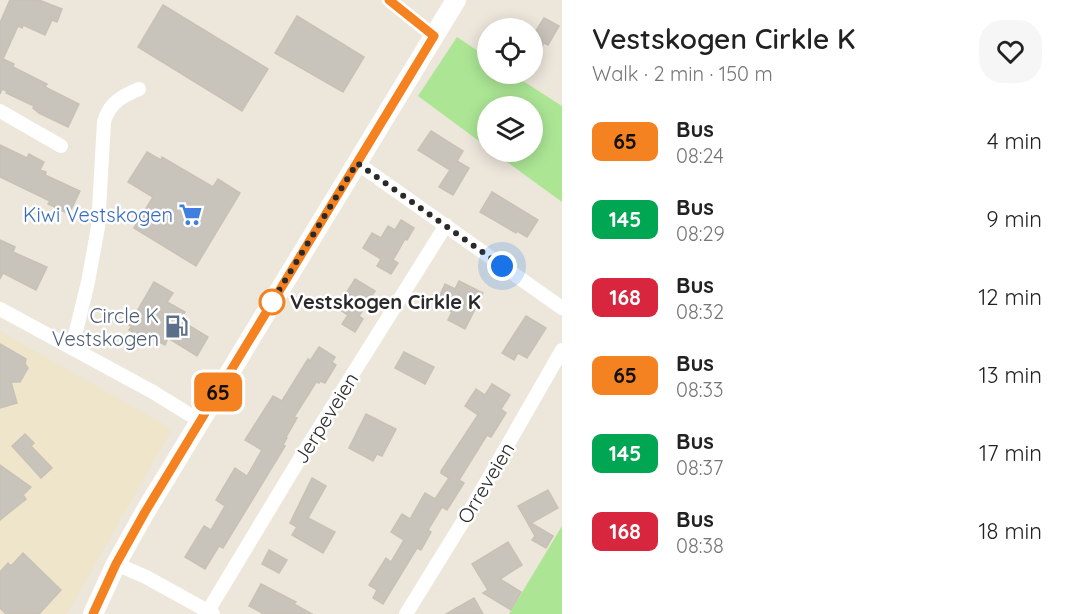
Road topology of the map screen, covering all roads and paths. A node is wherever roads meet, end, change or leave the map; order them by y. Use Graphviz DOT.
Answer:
graph roads {
  1 [pos="389,0"];
  2 [pos="456,0"];
  3 [pos="434,36"];
  4 [pos="139,89"];
  5 [pos="0,111"];
  6 [pos="61,146"];
  7 [pos="357,163"];
  8 [pos="446,225"];
  9 [pos="562,308"];
  10 [pos="0,309"];
  11 [pos="72,348"];
  12 [pos="562,350"];
  13 [pos="200,421"];
  14 [pos="116,564"];
  15 [pos="211,613"];
  16 [pos="93,614"];
  17 [pos="406,614"];
  1 -- 3 [label="street"];
  2 -- 3 [label="main road"];
  3 -- 7 [label="main road"];
  4 -- 11 [label="street"];
  5 -- 6 [label="street"];
  7 -- 8 [label="street"];
  7 -- 13 [label="main road"];
  8 -- 9 [label="street"];
  8 -- 15 [label="street, Jerpeveien"];
  10 -- 11 [label="street"];
  11 -- 13 [label="street"];
  12 -- 17 [label="street, Orreveien"];
  13 -- 14 [label="main road"];
  14 -- 15 [label="street"];
  14 -- 16 [label="main road"];
}
